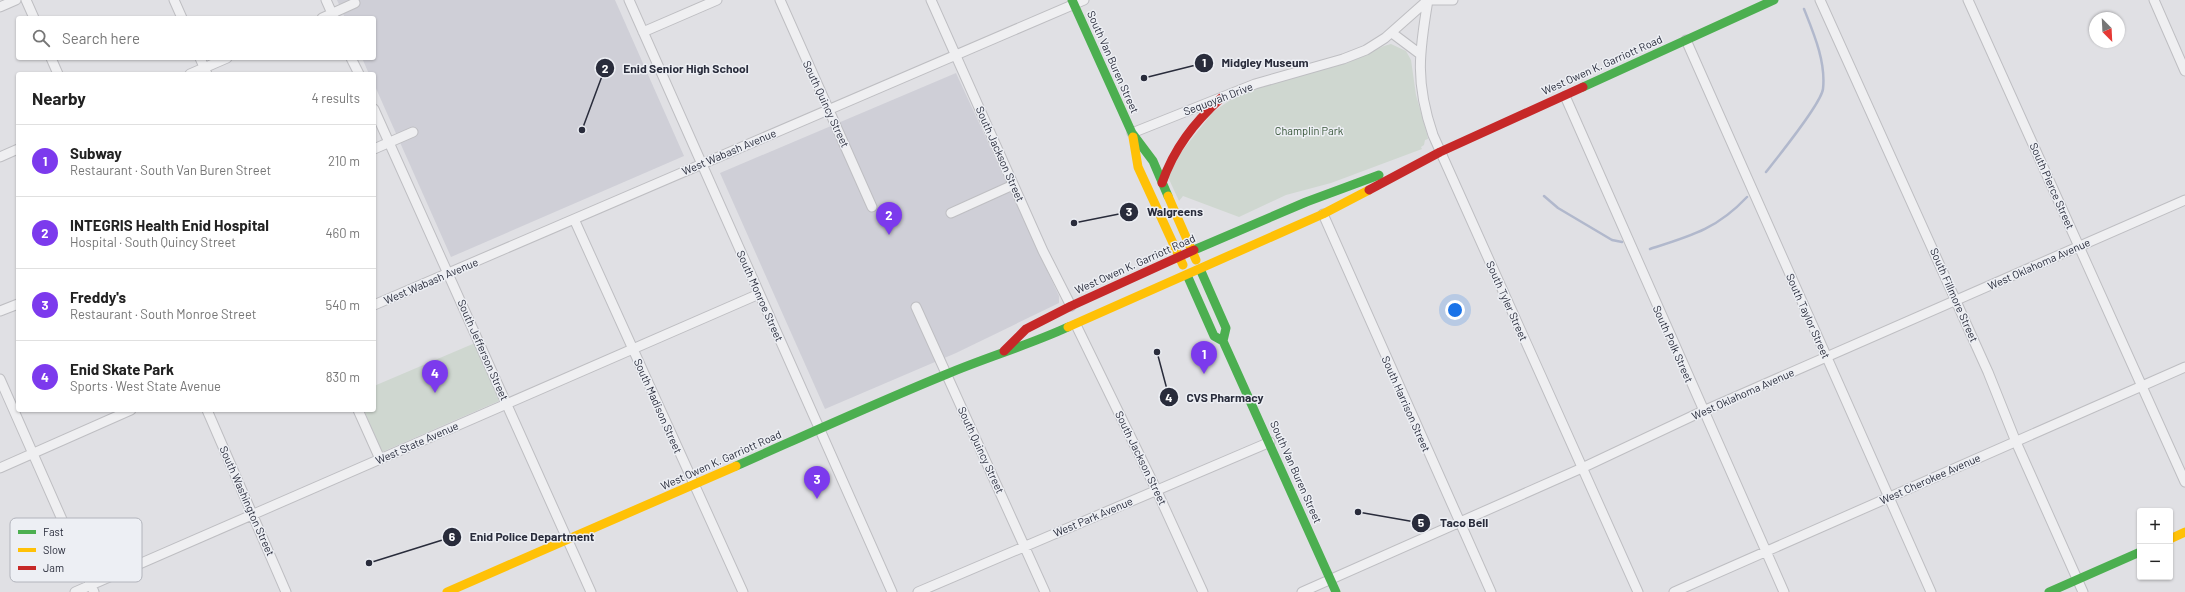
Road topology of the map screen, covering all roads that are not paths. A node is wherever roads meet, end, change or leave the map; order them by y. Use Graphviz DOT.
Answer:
graph roads {
  1 [pos="16,0"];
  2 [pos="26,0"];
  3 [pos="174,0"];
  4 [pos="326,0"];
  5 [pos="628,0"];
  6 [pos="717,0"];
  7 [pos="780,0"];
  8 [pos="931,0"];
  9 [pos="1084,0"];
  10 [pos="1428,0"];
  11 [pos="1453,0"];
  12 [pos="1774,0"];
  13 [pos="1820,0"];
  14 [pos="1968,0"];
  15 [pos="2154,0"];
  16 [pos="1073,2"];
  17 [pos="355,3"];
  18 [pos="0,7"];
  19 [pos="33,16"];
  20 [pos="181,16"];
  21 [pos="333,16"];
  22 [pos="643,32"];
  23 [pos="1392,33"];
  24 [pos="1686,40"];
  25 [pos="1420,54"];
  26 [pos="956,55"];
  27 [pos="52,60"];
  28 [pos="201,60"];
  29 [pos="224,60"];
  30 [pos="352,60"];
  31 [pos="206,71"];
  32 [pos="2185,71"];
  33 [pos="57,72"];
  34 [pos="357,72"];
  35 [pos="1564,96"];
  36 [pos="1221,98"];
  37 [pos="829,109"];
  38 [pos="376,113"];
  39 [pos="413,132"];
  40 [pos="1132,133"];
  41 [pos="389,142"];
  42 [pos="376,148"];
  43 [pos="16,150"];
  44 [pos="1440,152"];
  45 [pos="0,157"];
  46 [pos="702,164"];
  47 [pos="1162,183"];
  48 [pos="1014,185"];
  49 [pos="2185,200"];
  50 [pos="872,207"];
  51 [pos="951,213"];
  52 [pos="1323,214"];
  53 [pos="574,219"];
  54 [pos="2079,246"];
  55 [pos="1192,251"];
  56 [pos="1179,257"];
  57 [pos="1200,268"];
  58 [pos="448,273"];
  59 [pos="1187,275"];
  60 [pos="759,294"];
  61 [pos="1956,300"];
  62 [pos="376,304"];
  63 [pos="16,305"];
  64 [pos="1070,306"];
  65 [pos="916,307"];
  66 [pos="0,311"];
  67 [pos="1076,325"];
  68 [pos="1224,341"];
  69 [pos="633,349"];
  70 [pos="1004,350"];
  71 [pos="1826,357"];
  72 [pos="2185,367"];
  73 [pos="946,374"];
  74 [pos="0,379"];
  75 [pos="2142,386"];
  76 [pos="506,404"];
  77 [pos="1702,411"];
  78 [pos="126,412"];
  79 [pos="208,412"];
  80 [pos="359,412"];
  81 [pos="820,430"];
  82 [pos="1270,442"];
  83 [pos="2016,442"];
  84 [pos="33,452"];
  85 [pos="380,459"];
  86 [pos="0,468"];
  87 [pos="1582,468"];
  88 [pos="2185,482"];
  89 [pos="694,485"];
  90 [pos="1156,490"];
  91 [pos="1888,498"];
  92 [pos="252,514"];
  93 [pos="61,518"];
  94 [pos="1460,523"];
  95 [pos="2185,532"];
  96 [pos="2173,538"];
  97 [pos="568,540"];
  98 [pos="1025,546"];
  99 [pos="1766,552"];
  100 [pos="2137,553"];
  101 [pos="142,566"];
  102 [pos="1331,580"];
  103 [pos="2077,580"];
  104 [pos="107,582"];
  105 [pos="92,589"];
  106 [pos="75,592"];
  107 [pos="286,592"];
  108 [pos="447,592"];
  109 [pos="591,592"];
  110 [pos="743,592"];
  111 [pos="892,592"];
  112 [pos="918,592"];
  113 [pos="1045,592"];
  114 [pos="1203,592"];
  115 [pos="1302,592"];
  116 [pos="1336,592"];
  117 [pos="1491,592"];
  118 [pos="1638,592"];
  119 [pos="1674,592"];
  120 [pos="1784,592"];
  121 [pos="1931,592"];
  122 [pos="2049,592"];
  123 [pos="2083,592"];
  1 -- 18 [label="street"];
  2 -- 19 [label="street"];
  3 -- 20 [label="street"];
  4 -- 21 [label="street"];
  5 -- 22 [label="street, South Monroe Street"];
  6 -- 22 [label="street"];
  7 -- 37 [label="street, South Quincy Street"];
  8 -- 26 [label="street, South Jackson Street"];
  9 -- 16 [label="street, West Wabash Avenue"];
  10 -- 11 [label="street"];
  10 -- 23 [label="street, Sequoyah Drive"];
  10 -- 25 [label="street, South Tyler Street"];
  12 -- 24 [label="main road, West Owen K. Garriott Road"];
  13 -- 61 [label="street, South Fillmore Street"];
  14 -- 54 [label="street, South Pierce Street"];
  15 -- 32 [label="street"];
  16 -- 26 [label="street, West Wabash Avenue"];
  16 -- 40 [label="main road, South Van Buren Street"];
  17 -- 21 [label="street"];
  22 -- 46 [label="street, South Monroe Street"];
  23 -- 25 [label="street"];
  23 -- 36 [label="street, Sequoyah Drive"];
  24 -- 35 [label="main road, West Owen K. Garriott Road"];
  24 -- 71 [label="street, South Taylor Street"];
  25 -- 44 [label="street, South Tyler Street"];
  26 -- 37 [label="street, West Wabash Avenue"];
  26 -- 48 [label="street, South Jackson Street"];
  27 -- 33 [label="street"];
  28 -- 31 [label="street"];
  29 -- 31 [label="street"];
  30 -- 34 [label="street"];
  35 -- 44 [label="main road, West Owen K. Garriott Road"];
  35 -- 77 [label="street, South Polk Street"];
  36 -- 40 [label="street, Sequoyah Drive"];
  36 -- 47 [label="main road"];
  37 -- 46 [label="street, West Wabash Avenue"];
  37 -- 50 [label="street, South Quincy Street"];
  38 -- 41 [label="street, South Jefferson Street"];
  39 -- 41 [label="street"];
  40 -- 47 [label="main road, South Van Buren Street"];
  40 -- 56 [label="main road, South Van Buren Street"];
  41 -- 42 [label="street"];
  41 -- 58 [label="street, South Jefferson Street"];
  43 -- 45 [label="street"];
  44 -- 52 [label="main road, West Owen K. Garriott Road"];
  44 -- 55 [label="main road, West Owen K. Garriott Road"];
  44 -- 87 [label="street, South Tyler Street"];
  46 -- 53 [label="street, West Wabash Avenue"];
  46 -- 60 [label="street, South Monroe Street"];
  47 -- 55 [label="main road, South Van Buren Street"];
  48 -- 51 [label="street"];
  48 -- 64 [label="street, South Jackson Street"];
  49 -- 54 [label="street, West Oklahoma Avenue"];
  52 -- 57 [label="main road, West Owen K. Garriott Road"];
  52 -- 94 [label="street, South Harrison Street"];
  53 -- 58 [label="street, West Wabash Avenue"];
  53 -- 69 [label="street, South Madison Street"];
  54 -- 61 [label="street, West Oklahoma Avenue"];
  54 -- 75 [label="street, South Pierce Street"];
  55 -- 56 [label="main road, West Owen K. Garriott Road"];
  55 -- 57 [label="main road, South Van Buren Street"];
  56 -- 59 [label="main road, South Van Buren Street"];
  56 -- 64 [label="main road, West Owen K. Garriott Road"];
  57 -- 59 [label="main road, West Owen K. Garriott Road"];
  57 -- 68 [label="main road, South Van Buren Street"];
  58 -- 62 [label="street, West Wabash Avenue"];
  58 -- 76 [label="street, South Jefferson Street"];
  59 -- 67 [label="main road, West Owen K. Garriott Road"];
  59 -- 68 [label="main road, South Van Buren Street"];
  60 -- 69 [label="street, West State Avenue"];
  60 -- 81 [label="street, South Monroe Street"];
  61 -- 71 [label="street, West Oklahoma Avenue"];
  61 -- 83 [label="street, South Fillmore Street"];
  63 -- 66 [label="street"];
  64 -- 70 [label="main road, West Owen K. Garriott Road"];
  65 -- 73 [label="street, South Quincy Street"];
  67 -- 70 [label="main road, West Owen K. Garriott Road"];
  67 -- 90 [label="street, South Jackson Street"];
  68 -- 82 [label="main road, South Van Buren Street"];
  69 -- 76 [label="street, West State Avenue"];
  69 -- 89 [label="street, South Madison Street"];
  70 -- 73 [label="main road, West Owen K. Garriott Road"];
  71 -- 77 [label="street, West Oklahoma Avenue"];
  71 -- 91 [label="street, South Taylor Street"];
  72 -- 75 [label="street, West Cherokee Avenue"];
  73 -- 81 [label="main road, West Owen K. Garriott Road"];
  73 -- 98 [label="street, South Quincy Street"];
  74 -- 84 [label="street"];
  75 -- 83 [label="street, West Cherokee Avenue"];
  75 -- 88 [label="street, South Pierce Street"];
  76 -- 85 [label="street, West State Avenue"];
  76 -- 97 [label="street, South Jefferson Street"];
  77 -- 87 [label="street, West Oklahoma Avenue"];
  77 -- 99 [label="street, South Polk Street"];
  78 -- 84 [label="street"];
  79 -- 92 [label="street, South Washington Street"];
  80 -- 85 [label="street"];
  81 -- 89 [label="main road, West Owen K. Garriott Road"];
  81 -- 111 [label="street, South Monroe Street"];
  82 -- 90 [label="street, West Park Avenue"];
  82 -- 102 [label="main road, South Van Buren Street"];
  83 -- 91 [label="street, West Cherokee Avenue"];
  83 -- 103 [label="street, South Fillmore Street"];
  84 -- 86 [label="street"];
  84 -- 93 [label="street"];
  85 -- 92 [label="street, West State Avenue"];
  87 -- 94 [label="street, West Oklahoma Avenue"];
  87 -- 118 [label="street, South Tyler Street"];
  89 -- 97 [label="main road, West Owen K. Garriott Road"];
  89 -- 110 [label="street, South Madison Street"];
  90 -- 98 [label="street, West Park Avenue"];
  90 -- 114 [label="street, South Jackson Street"];
  91 -- 99 [label="street, West Cherokee Avenue"];
  91 -- 121 [label="street, South Taylor Street"];
  92 -- 101 [label="street, West State Avenue"];
  92 -- 107 [label="street, South Washington Street"];
  94 -- 102 [label="street, West Oklahoma Avenue"];
  94 -- 117 [label="street, South Harrison Street"];
  95 -- 96 [label="main road"];
  97 -- 108 [label="main road, West Owen K. Garriott Road"];
  97 -- 109 [label="street, South Jefferson Street"];
  98 -- 112 [label="street, West Park Avenue"];
  98 -- 113 [label="street, South Quincy Street"];
  99 -- 119 [label="street, West Cherokee Avenue"];
  99 -- 120 [label="street, South Polk Street"];
  100 -- 103 [label="main road"];
  102 -- 115 [label="street, West Oklahoma Avenue"];
  102 -- 116 [label="main road, South Van Buren Street"];
  103 -- 122 [label="main road"];
  103 -- 123 [label="street, South Fillmore Street"];
  104 -- 105 [label="street, West State Avenue"];
  105 -- 106 [label="street, West State Avenue"];
}
